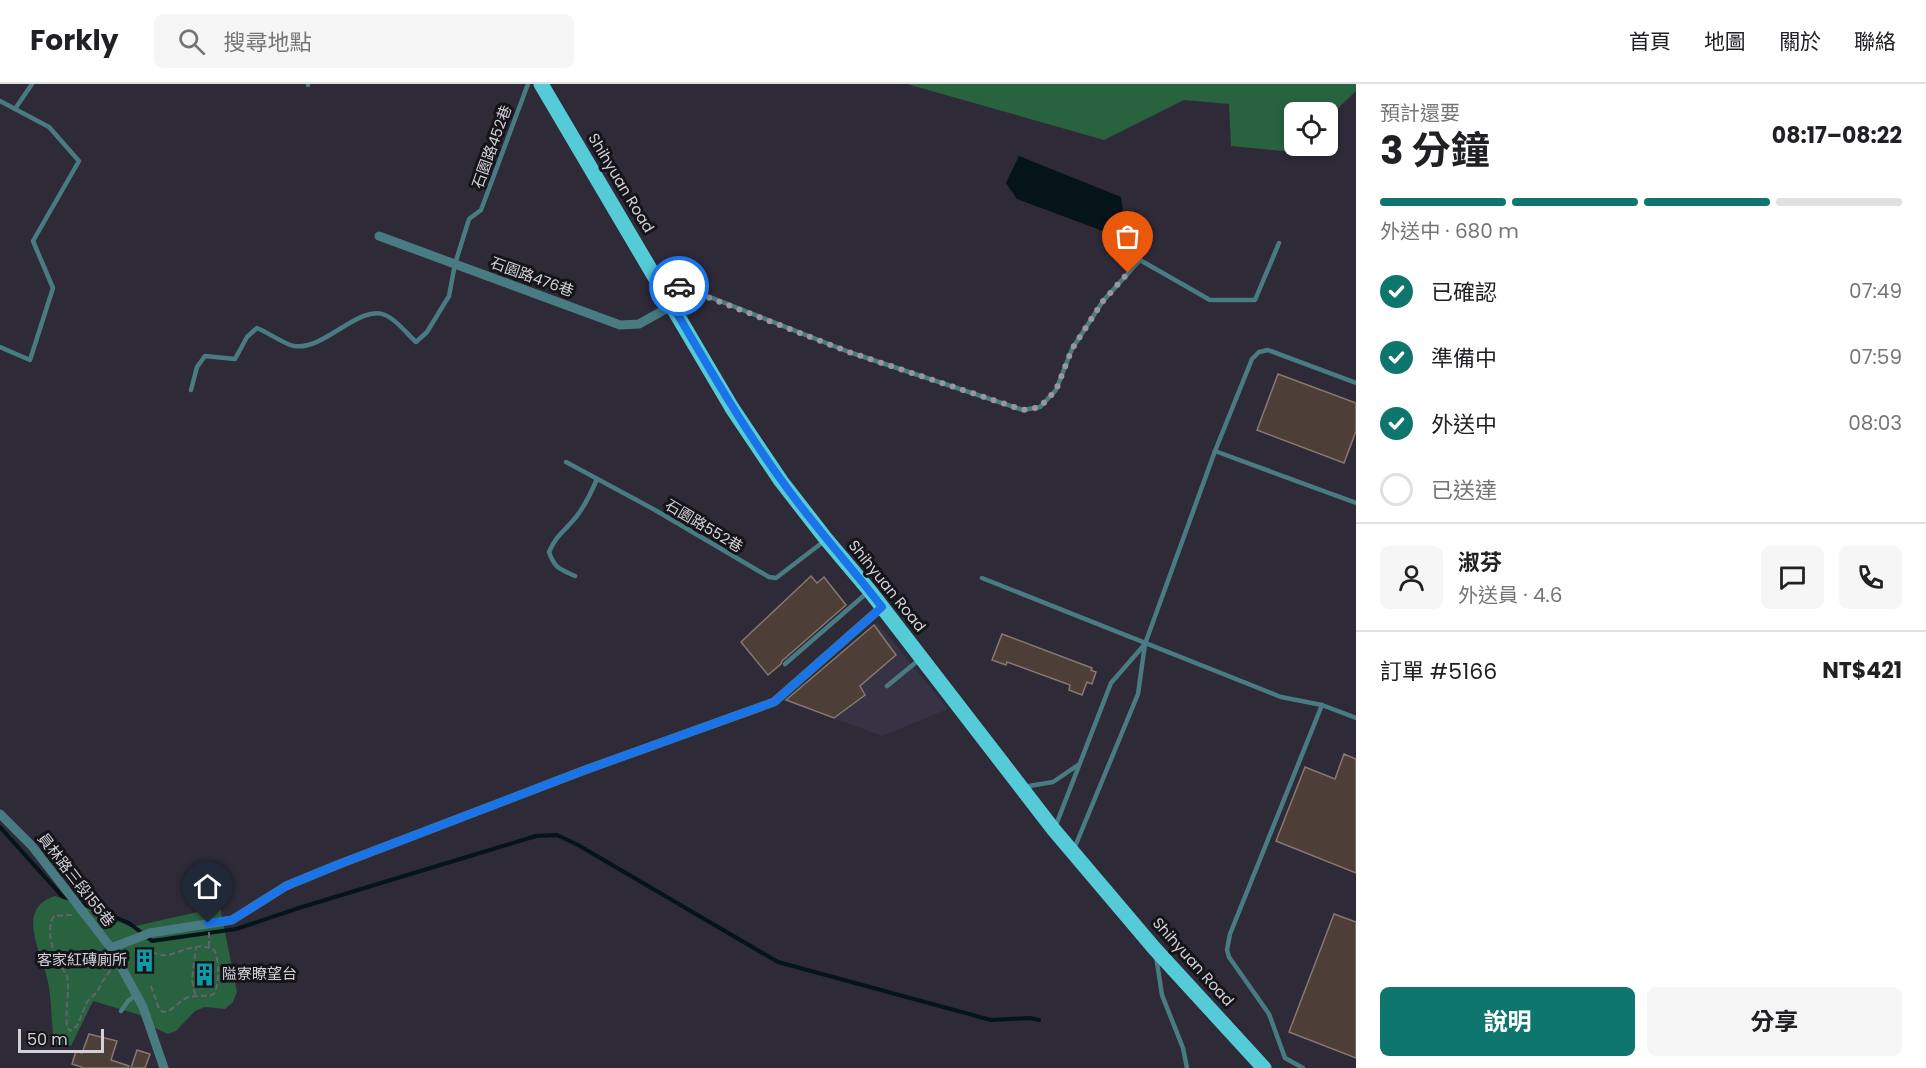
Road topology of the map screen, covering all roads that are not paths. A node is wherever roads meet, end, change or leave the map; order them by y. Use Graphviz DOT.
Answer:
graph roads {
  1 [pos="32,84"];
  2 [pos="528,84"];
  3 [pos="541,84"];
  4 [pos="0,101"];
  5 [pos="15,109"];
  6 [pos="379,236"];
  7 [pos="1279,243"];
  8 [pos="455,264"];
  9 [pos="661,286"];
  10 [pos="672,306"];
  11 [pos="0,347"];
  12 [pos="1356,383"];
  13 [pos="191,390"];
  14 [pos="1215,452"];
  15 [pos="566,462"];
  16 [pos="597,479"];
  17 [pos="1356,504"];
  18 [pos="826,539"];
  19 [pos="576,576"];
  20 [pos="982,578"];
  21 [pos="870,590"];
  22 [pos="882,607"];
  23 [pos="1145,644"];
  24 [pos="921,657"];
  25 [pos="785,664"];
  26 [pos="887,686"];
  27 [pos="1322,705"];
  28 [pos="1356,718"];
  29 [pos="1080,763"];
  30 [pos="1023,787"];
  31 [pos="0,814"];
  32 [pos="1054,830"];
  33 [pos="1073,851"];
  34 [pos="111,948"];
  35 [pos="1154,948"];
  36 [pos="136,995"];
  37 [pos="122,1011"];
  38 [pos="164,1068"];
  39 [pos="1187,1068"];
  40 [pos="1264,1068"];
  41 [pos="1303,1068"];
  1 -- 5 [label="lane"];
  2 -- 8 [label="lane, 石園路452巷"];
  3 -- 9 [label="main road, Shihyuan Road"];
  4 -- 5 [label="lane"];
  5 -- 11 [label="lane"];
  6 -- 8 [label="street, 石園路476巷"];
  7 -- 9 [label="lane"];
  8 -- 10 [label="street, 石園路476巷"];
  8 -- 13 [label="lane, 石園路452巷"];
  9 -- 10 [label="main road, Shihyuan Road"];
  10 -- 18 [label="main road, Shihyuan Road"];
  12 -- 14 [label="lane"];
  14 -- 17 [label="lane"];
  14 -- 23 [label="lane"];
  15 -- 16 [label="lane, 石園路552巷"];
  16 -- 18 [label="lane, 石園路552巷"];
  16 -- 19 [label="lane"];
  18 -- 21 [label="main road, Shihyuan Road"];
  20 -- 23 [label="lane"];
  21 -- 22 [label="main road, Shihyuan Road"];
  21 -- 25 [label="lane"];
  22 -- 24 [label="main road, Shihyuan Road"];
  22 -- 34 [label="street"];
  23 -- 27 [label="lane"];
  23 -- 29 [label="lane"];
  23 -- 33 [label="lane"];
  24 -- 26 [label="lane"];
  24 -- 30 [label="main road, Shihyuan Road"];
  27 -- 28 [label="lane"];
  27 -- 41 [label="lane"];
  29 -- 30 [label="lane"];
  29 -- 32 [label="lane"];
  30 -- 32 [label="main road, Shihyuan Road"];
  31 -- 34 [label="street, 員林路三段155巷"];
  32 -- 33 [label="main road, Shihyuan Road"];
  33 -- 35 [label="main road, Shihyuan Road"];
  34 -- 36 [label="street, 員林路三段155巷"];
  35 -- 39 [label="lane"];
  35 -- 40 [label="main road, Shihyuan Road"];
  36 -- 37 [label="lane"];
  36 -- 38 [label="street, 員林路三段155巷"];
}
